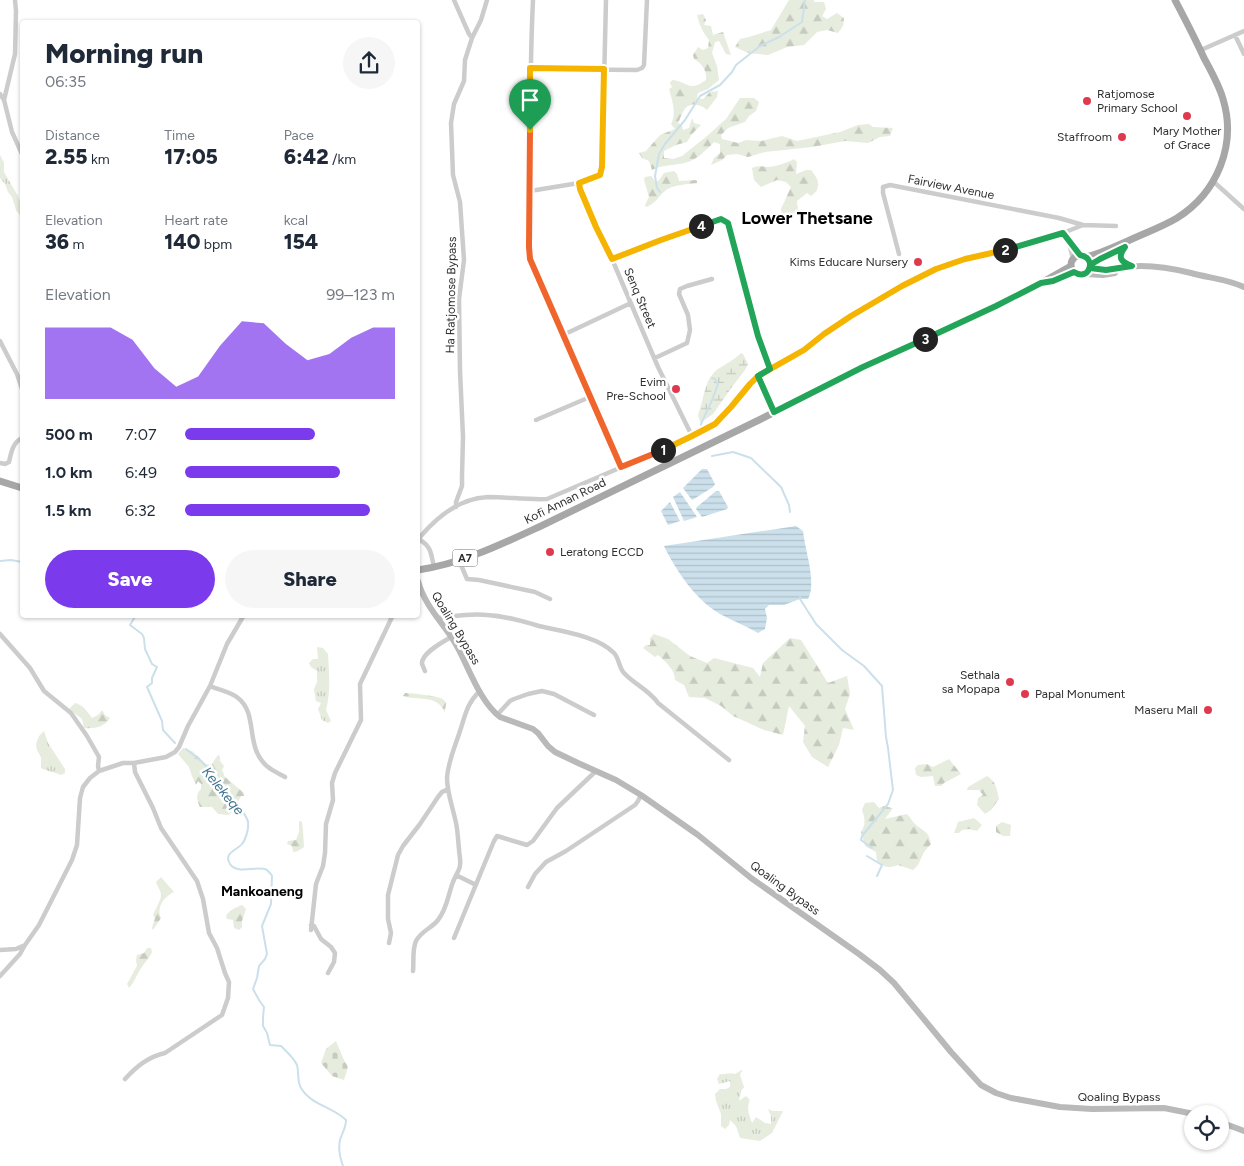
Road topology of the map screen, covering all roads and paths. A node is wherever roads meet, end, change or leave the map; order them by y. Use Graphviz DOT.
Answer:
graph roads {
  1 [pos="15,0"];
  2 [pos="454,0"];
  3 [pos="487,0"];
  4 [pos="533,0"];
  5 [pos="606,0"];
  6 [pos="647,0"];
  7 [pos="1174,0"];
  8 [pos="1244,32"];
  9 [pos="1235,35"];
  10 [pos="472,38"];
  11 [pos="1201,50"];
  12 [pos="1244,54"];
  13 [pos="530,68"];
  14 [pos="604,69"];
  15 [pos="0,94"];
  16 [pos="4,100"];
  17 [pos="20,150"];
  18 [pos="1214,182"];
  19 [pos="579,183"];
  20 [pos="530,191"];
  21 [pos="1244,209"];
  22 [pos="1083,225"];
  23 [pos="1116,226"];
  24 [pos="1063,233"];
  25 [pos="1148,233"];
  26 [pos="1125,247"];
  27 [pos="898,254"];
  28 [pos="612,259"];
  29 [pos="1077,262"];
  30 [pos="1132,266"];
  31 [pos="1088,269"];
  32 [pos="1191,273"];
  33 [pos="712,279"];
  34 [pos="1244,287"];
  35 [pos="631,303"];
  36 [pos="563,335"];
  37 [pos="0,341"];
  38 [pos="654,358"];
  39 [pos="770,369"];
  40 [pos="758,376"];
  41 [pos="20,383"];
  42 [pos="590,397"];
  43 [pos="774,412"];
  44 [pos="536,420"];
  45 [pos="692,436"];
  46 [pos="20,438"];
  47 [pos="0,462"];
  48 [pos="621,467"];
  49 [pos="0,482"];
  50 [pos="20,487"];
  51 [pos="456,506"];
  52 [pos="420,536"];
  53 [pos="420,540"];
  54 [pos="461,565"];
  55 [pos="434,568"];
  56 [pos="420,570"];
  57 [pos="420,590"];
  58 [pos="550,599"];
  59 [pos="242,618"];
  60 [pos="391,618"];
  61 [pos="438,618"];
  62 [pos="0,634"];
  63 [pos="451,637"];
  64 [pos="425,671"];
  65 [pos="210,686"];
  66 [pos="480,690"];
  67 [pos="496,715"];
  68 [pos="594,715"];
  69 [pos="729,760"];
  70 [pos="134,763"];
  71 [pos="596,771"];
  72 [pos="99,772"];
  73 [pos="285,777"];
  74 [pos="448,789"];
  75 [pos="641,795"];
  76 [pos="456,875"];
  77 [pos="476,885"];
  78 [pos="528,887"];
  79 [pos="454,938"];
  80 [pos="389,943"];
  81 [pos="25,945"];
  82 [pos="0,950"];
  83 [pos="413,971"];
  84 [pos="328,973"];
  85 [pos="0,976"];
  86 [pos="124,1079"];
  87 [pos="1184,1112"];
  88 [pos="1229,1125"];
  89 [pos="1244,1131"];
  1 -- 16 [label="street"];
  2 -- 10 [label="street"];
  3 -- 10 [label="street, Ha Ratjomose Bypass"];
  4 -- 13 [label="street"];
  5 -- 14 [label="street"];
  6 -- 14 [label="street"];
  7 -- 11 [label="main road, Kofi Annan Road / A7"];
  8 -- 9 [label="street"];
  9 -- 11 [label="street"];
  9 -- 12 [label="street"];
  10 -- 51 [label="street, Ha Ratjomose Bypass"];
  11 -- 18 [label="main road, Kofi Annan Road / A7"];
  13 -- 14 [label="street"];
  13 -- 20 [label="street"];
  14 -- 19 [label="street"];
  15 -- 16 [label="street"];
  16 -- 17 [label="street"];
  18 -- 21 [label="street"];
  18 -- 25 [label="main road, Kofi Annan Road / A7"];
  19 -- 20 [label="street"];
  19 -- 28 [label="street, Senq Street"];
  20 -- 36 [label="street"];
  22 -- 23 [label="street"];
  22 -- 24 [label="street"];
  22 -- 27 [label="street, Fairview Avenue"];
  24 -- 29 [label="street"];
  24 -- 39 [label="street"];
  25 -- 26 [label="main road, Kofi Annan Road / A7"];
  25 -- 29 [label="main road, Kofi Annan Road / A7"];
  26 -- 30 [label="main road"];
  26 -- 31 [label="main road, Kofi Annan Road / A7"];
  28 -- 35 [label="street, Senq Street"];
  28 -- 39 [label="street"];
  29 -- 31 [label="main road"];
  29 -- 31 [label="main road"];
  29 -- 43 [label="main road, Kofi Annan Road / A7"];
  30 -- 31 [label="main road"];
  30 -- 32 [label="main road"];
  31 -- 32 [label="main road"];
  32 -- 34 [label="main road"];
  33 -- 38 [label="street"];
  35 -- 36 [label="street"];
  35 -- 38 [label="street, Senq Street"];
  36 -- 42 [label="street"];
  37 -- 41 [label="street"];
  38 -- 45 [label="street, Senq Street"];
  39 -- 40 [label="street"];
  40 -- 43 [label="street"];
  40 -- 45 [label="street"];
  42 -- 44 [label="street"];
  42 -- 48 [label="street"];
  43 -- 55 [label="main road, Kofi Annan Road / A7"];
  45 -- 48 [label="street"];
  46 -- 47 [label="street"];
  48 -- 51 [label="street"];
  49 -- 50 [label="main road"];
  51 -- 52 [label="street"];
  53 -- 55 [label="street"];
  54 -- 58 [label="street"];
  55 -- 56 [label="main road, Kofi Annan Road / A7"];
  57 -- 61 [label="main road, Qoaling Bypass"];
  59 -- 65 [label="street"];
  60 -- 84 [label="street"];
  61 -- 63 [label="main road, Qoaling Bypass"];
  61 -- 69 [label="street"];
  62 -- 72 [label="street"];
  63 -- 64 [label="street"];
  63 -- 66 [label="main road, Qoaling Bypass"];
  65 -- 70 [label="street"];
  65 -- 73 [label="street"];
  66 -- 67 [label="main road, Qoaling Bypass"];
  66 -- 74 [label="street"];
  67 -- 68 [label="street"];
  67 -- 71 [label="main road, Qoaling Bypass"];
  70 -- 72 [label="street"];
  70 -- 86 [label="street"];
  71 -- 75 [label="main road, Qoaling Bypass"];
  71 -- 77 [label="street"];
  72 -- 81 [label="street"];
  74 -- 76 [label="street"];
  74 -- 80 [label="street"];
  75 -- 78 [label="street"];
  75 -- 87 [label="main road, Qoaling Bypass"];
  76 -- 77 [label="street"];
  76 -- 83 [label="street"];
  77 -- 79 [label="street"];
  81 -- 82 [label="street"];
  81 -- 85 [label="street"];
  88 -- 89 [label="main road"];
}
